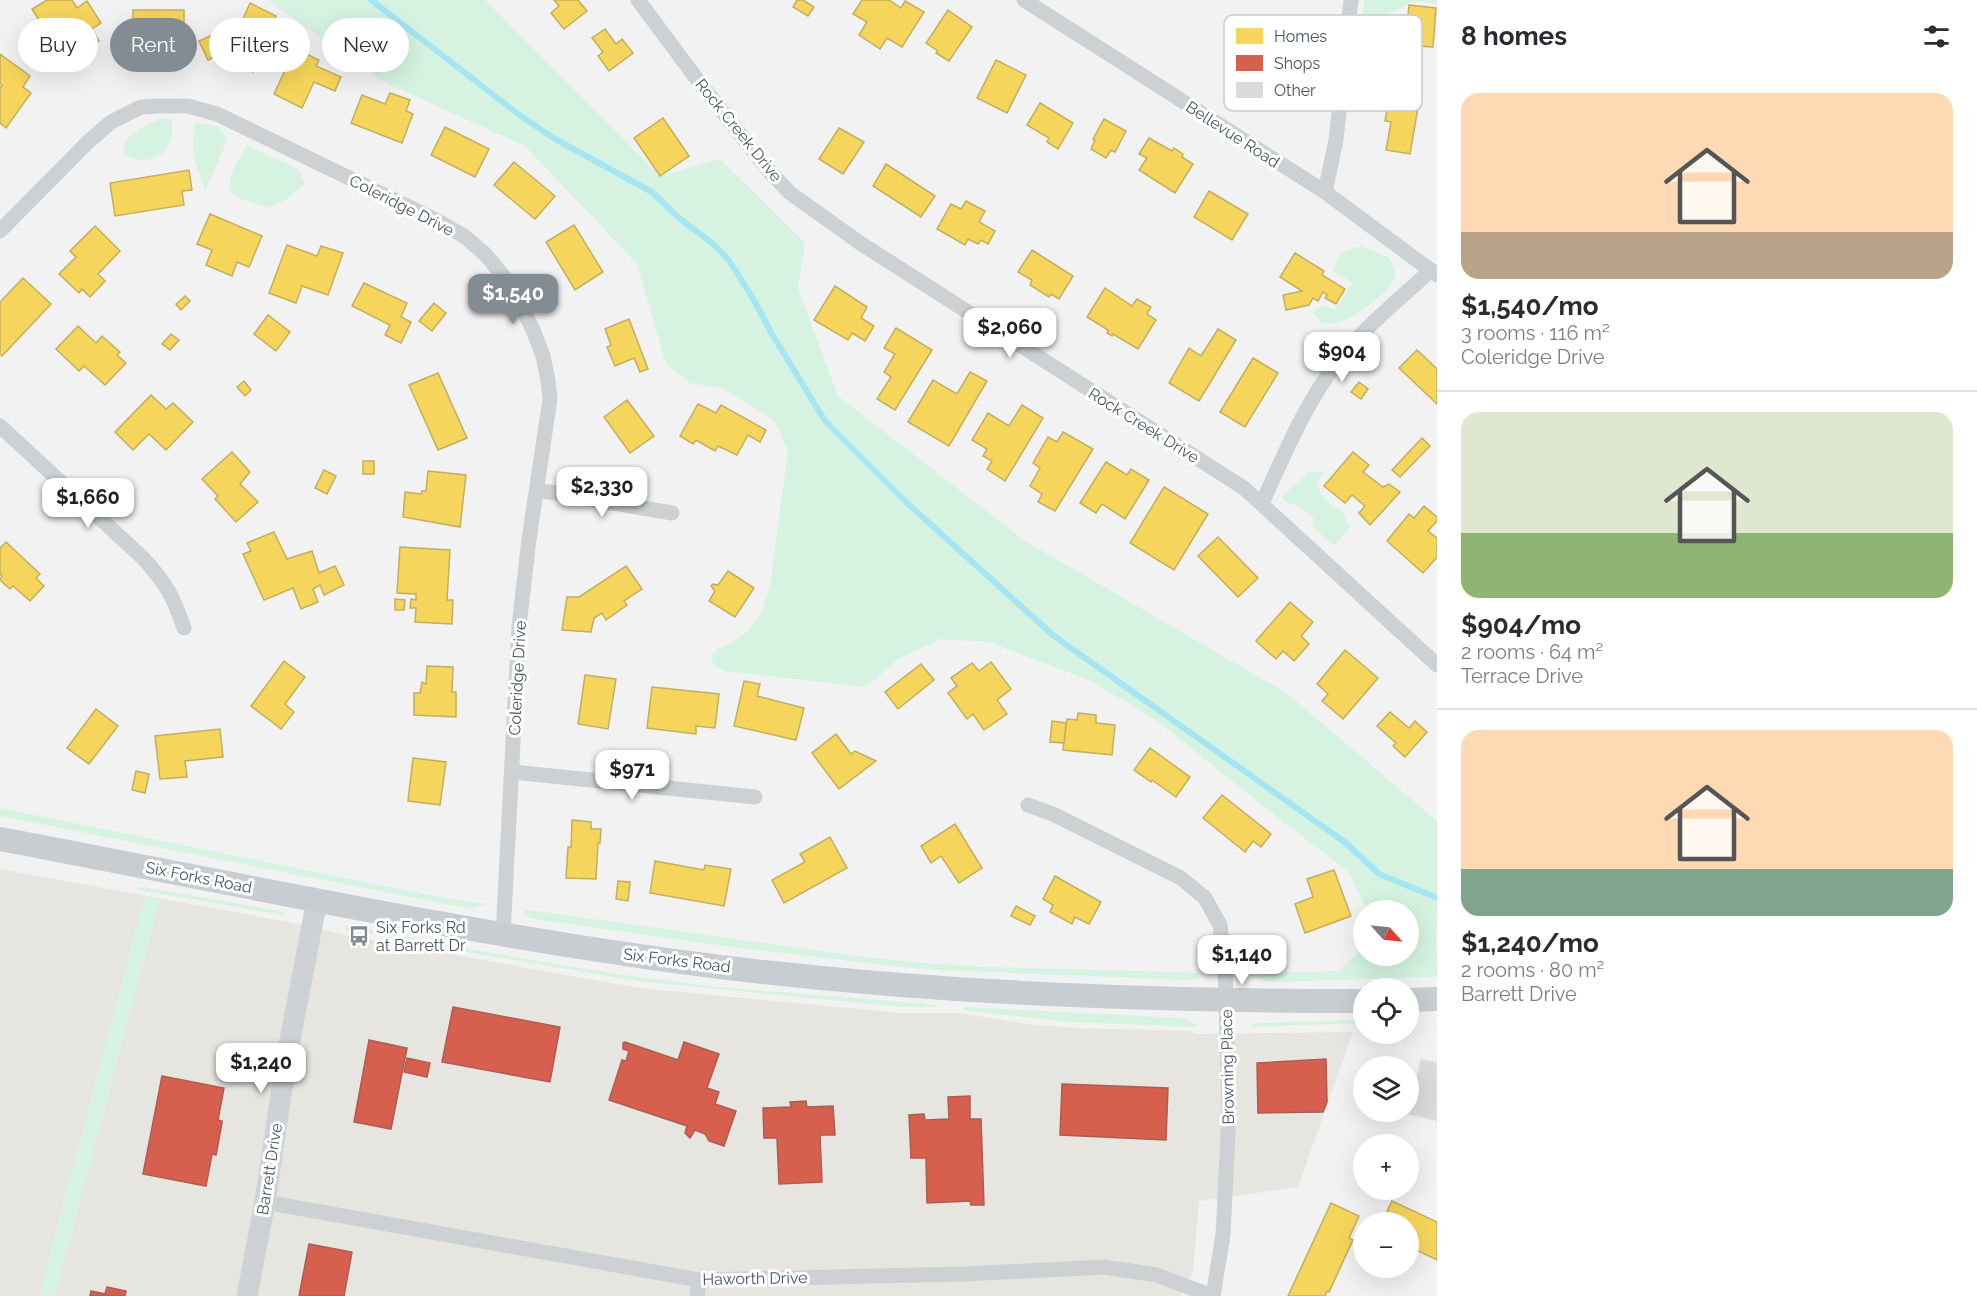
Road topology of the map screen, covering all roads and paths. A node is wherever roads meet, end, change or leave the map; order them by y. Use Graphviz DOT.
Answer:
graph roads {
  1 [pos="638,0"];
  2 [pos="1024,0"];
  3 [pos="1351,0"];
  4 [pos="1349,15"];
  5 [pos="1339,111"];
  6 [pos="1325,192"];
  7 [pos="0,231"];
  8 [pos="1434,273"];
  9 [pos="0,426"];
  10 [pos="537,490"];
  11 [pos="1262,503"];
  12 [pos="672,513"];
  13 [pos="184,628"];
  14 [pos="1437,665"];
  15 [pos="513,772"];
  16 [pos="755,797"];
  17 [pos="1028,805"];
  18 [pos="0,839"];
  19 [pos="317,900"];
  20 [pos="503,935"];
  21 [pos="1437,999"];
  22 [pos="1419,1000"];
  23 [pos="1226,1001"];
  24 [pos="1353,1001"];
  25 [pos="265,1202"];
  26 [pos="699,1280"];
  27 [pos="247,1296"];
  28 [pos="697,1296"];
  29 [pos="1213,1296"];
  1 -- 11 [label="street, Rock Creek Drive"];
  2 -- 6 [label="street, Bellevue Road"];
  3 -- 4 [label="street"];
  5 -- 6 [label="street"];
  6 -- 8 [label="street, Bellevue Road"];
  7 -- 10 [label="street, Coleridge Drive"];
  8 -- 11 [label="street"];
  9 -- 13 [label="street"];
  10 -- 12 [label="street"];
  10 -- 15 [label="street, Coleridge Drive"];
  11 -- 14 [label="street, Rock Creek Drive"];
  15 -- 16 [label="street"];
  15 -- 20 [label="street, Coleridge Drive"];
  17 -- 23 [label="street, Browning Place"];
  18 -- 19 [label="main road, Six Forks Road"];
  19 -- 20 [label="main road, Six Forks Road"];
  19 -- 25 [label="street, Barrett Drive"];
  20 -- 23 [label="main road, Six Forks Road"];
  21 -- 22 [label="main road"];
  23 -- 24 [label="main road, Six Forks Road"];
  23 -- 29 [label="street, Browning Place"];
  25 -- 26 [label="street, Haworth Drive"];
  25 -- 27 [label="street, Barrett Drive"];
  26 -- 28 [label="street"];
  26 -- 29 [label="street, Haworth Drive"];
}
